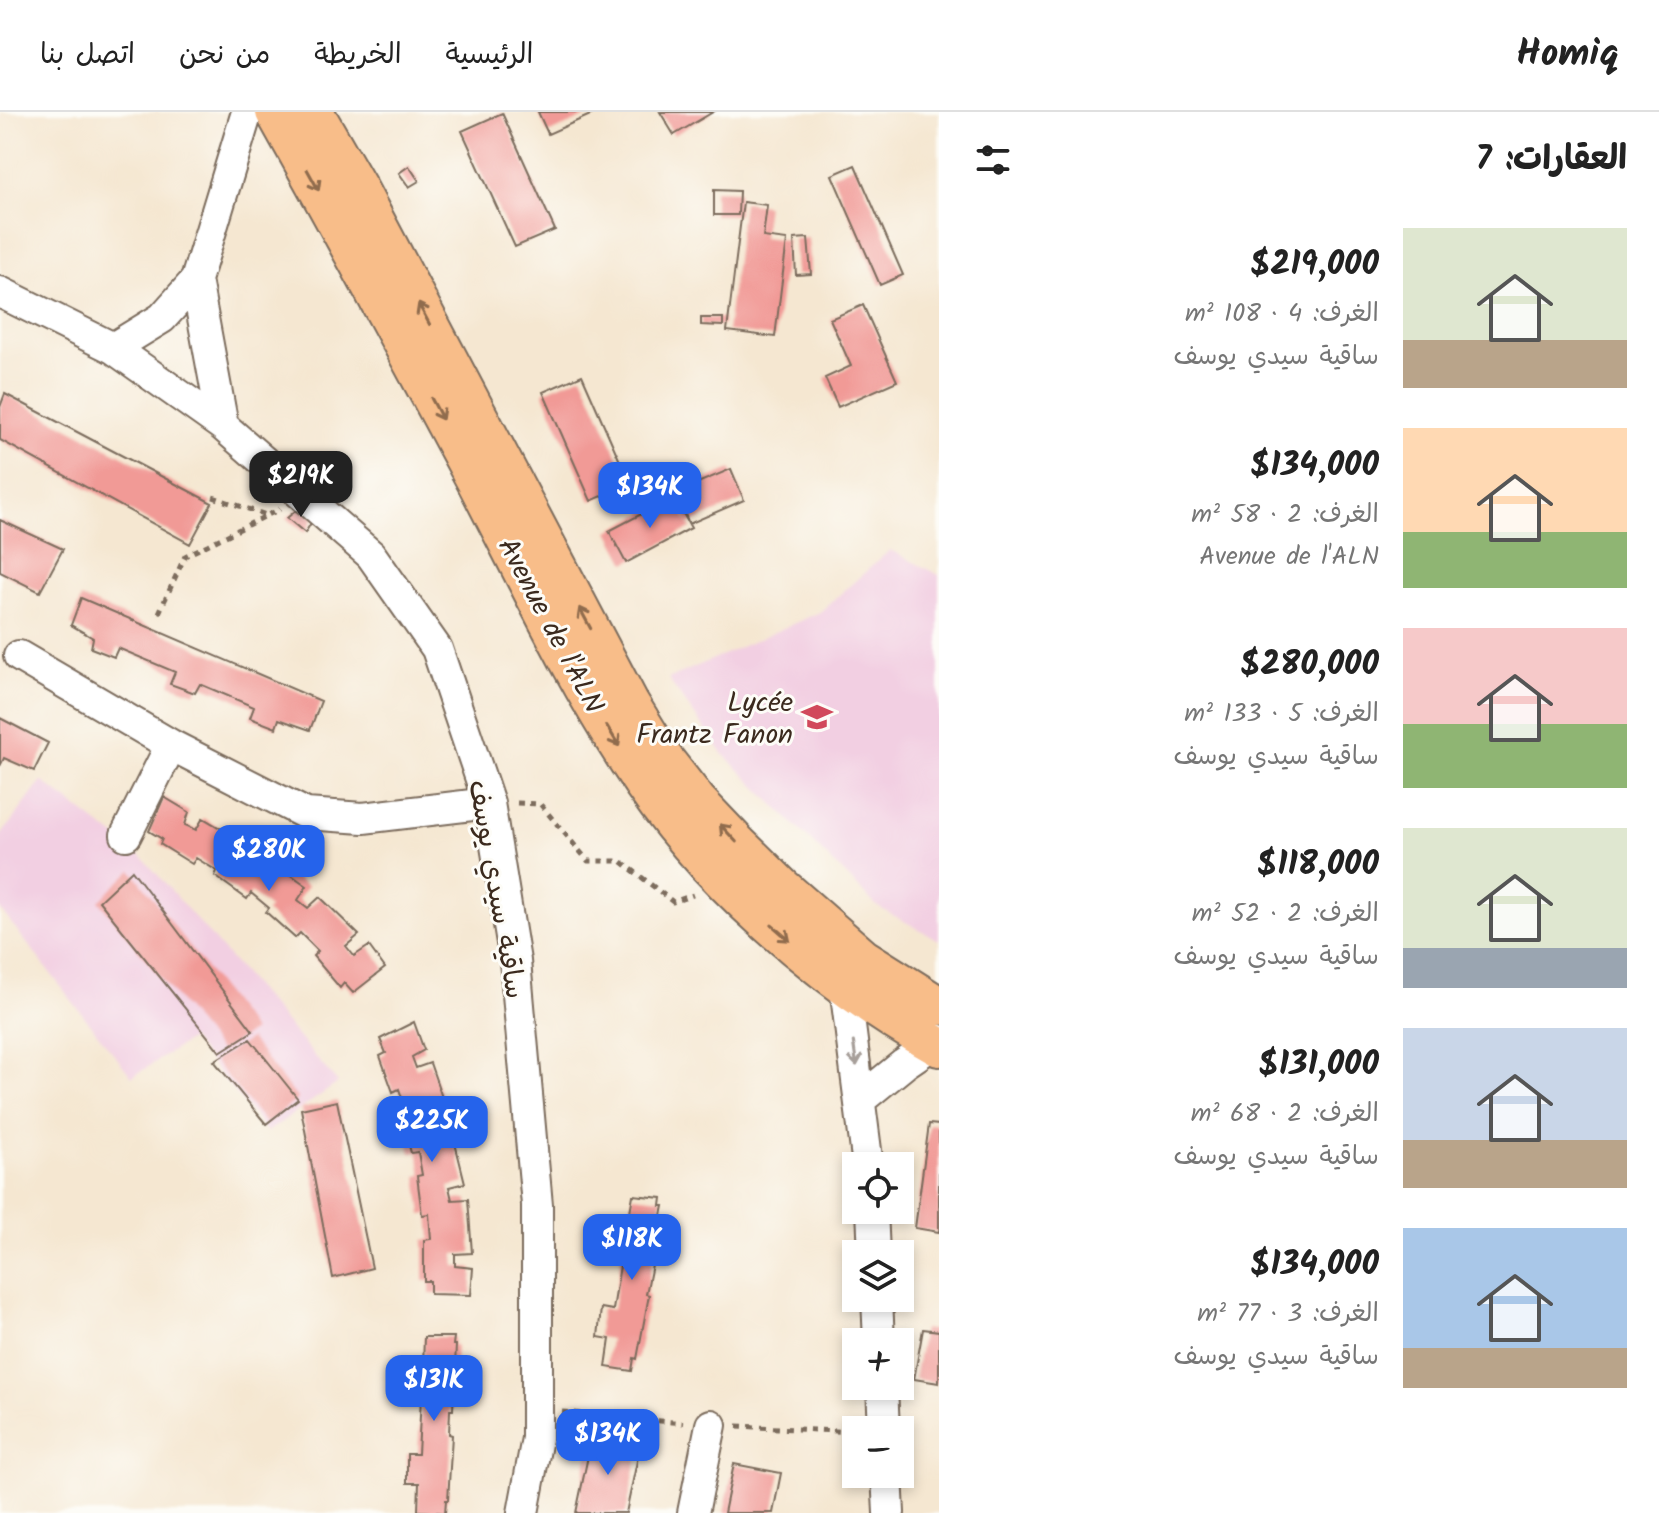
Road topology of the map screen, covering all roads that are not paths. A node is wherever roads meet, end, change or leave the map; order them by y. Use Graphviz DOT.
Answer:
graph roads {
  1 [pos="247,112"];
  2 [pos="275,112"];
  3 [pos="314,112"];
  4 [pos="196,280"];
  5 [pos="0,292"];
  6 [pos="113,348"];
  7 [pos="223,426"];
  8 [pos="19,656"];
  9 [pos="171,745"];
  10 [pos="489,803"];
  11 [pos="126,835"];
  12 [pos="854,972"];
  13 [pos="939,1006"];
  14 [pos="938,1044"];
  15 [pos="861,1099"];
  16 [pos="867,1152"];
  17 [pos="711,1425"];
  18 [pos="888,1488"];
  19 [pos="523,1513"];
  20 [pos="693,1513"];
  21 [pos="889,1513"];
  1 -- 4 [label="street"];
  2 -- 12 [label="main road, Avenue de l'ALN, one-way"];
  12 -- 3 [label="main road, one-way"];
  4 -- 6 [label="street"];
  4 -- 7 [label="street"];
  5 -- 6 [label="street, ساقية سيدي يوسف"];
  6 -- 7 [label="street, ساقية سيدي يوسف"];
  7 -- 10 [label="street, ساقية سيدي يوسف"];
  8 -- 9 [label="street"];
  9 -- 10 [label="street"];
  9 -- 11 [label="street"];
  10 -- 19 [label="street, ساقية سيدي يوسف"];
  12 -- 13 [label="main road"];
  12 -- 14 [label="main road, Avenue de l'ALN"];
  12 -- 15 [label="street, one-way"];
  14 -- 15 [label="street"];
  15 -- 16 [label="street"];
  17 -- 20 [label="street"];
  18 -- 21 [label="street"];
}
